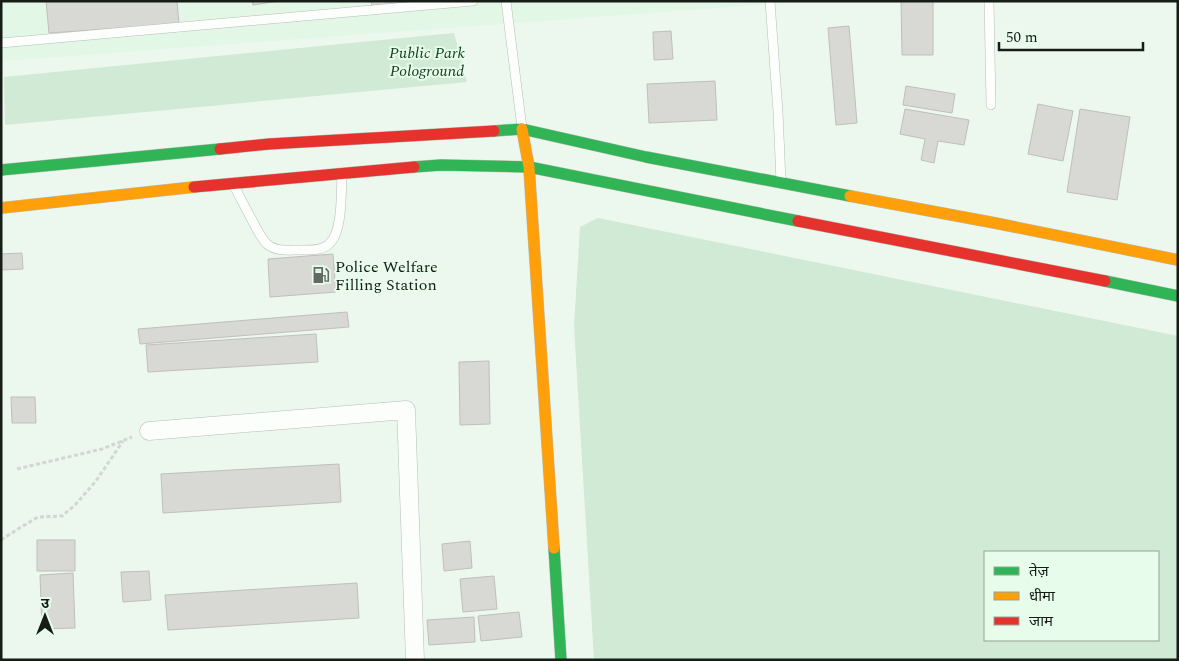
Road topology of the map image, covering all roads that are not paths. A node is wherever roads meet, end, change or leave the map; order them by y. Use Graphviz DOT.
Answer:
graph roads {
  1 [pos="473,1"];
  2 [pos="506,1"];
  3 [pos="770,1"];
  4 [pos="989,1"];
  5 [pos="1,43"];
  6 [pos="991,105"];
  7 [pos="522,129"];
  8 [pos="529,168"];
  9 [pos="1,170"];
  10 [pos="342,174"];
  11 [pos="781,182"];
  12 [pos="233,183"];
  13 [pos="1,208"];
  14 [pos="1178,260"];
  15 [pos="1178,296"];
  16 [pos="148,431"];
  17 [pos="415,660"];
  18 [pos="561,660"];
  1 -- 5 [label="lane"];
  2 -- 7 [label="lane"];
  3 -- 11 [label="lane"];
  4 -- 6 [label="lane"];
  7 -- 8 [label="main road"];
  7 -- 9 [label="main road"];
  7 -- 11 [label="main road"];
  8 -- 10 [label="main road"];
  8 -- 15 [label="main road"];
  8 -- 18 [label="main road"];
  10 -- 12 [label="main road"];
  10 -- 12 [label="lane"];
  11 -- 14 [label="main road"];
  12 -- 13 [label="main road"];
  16 -- 17 [label="street"];
}
